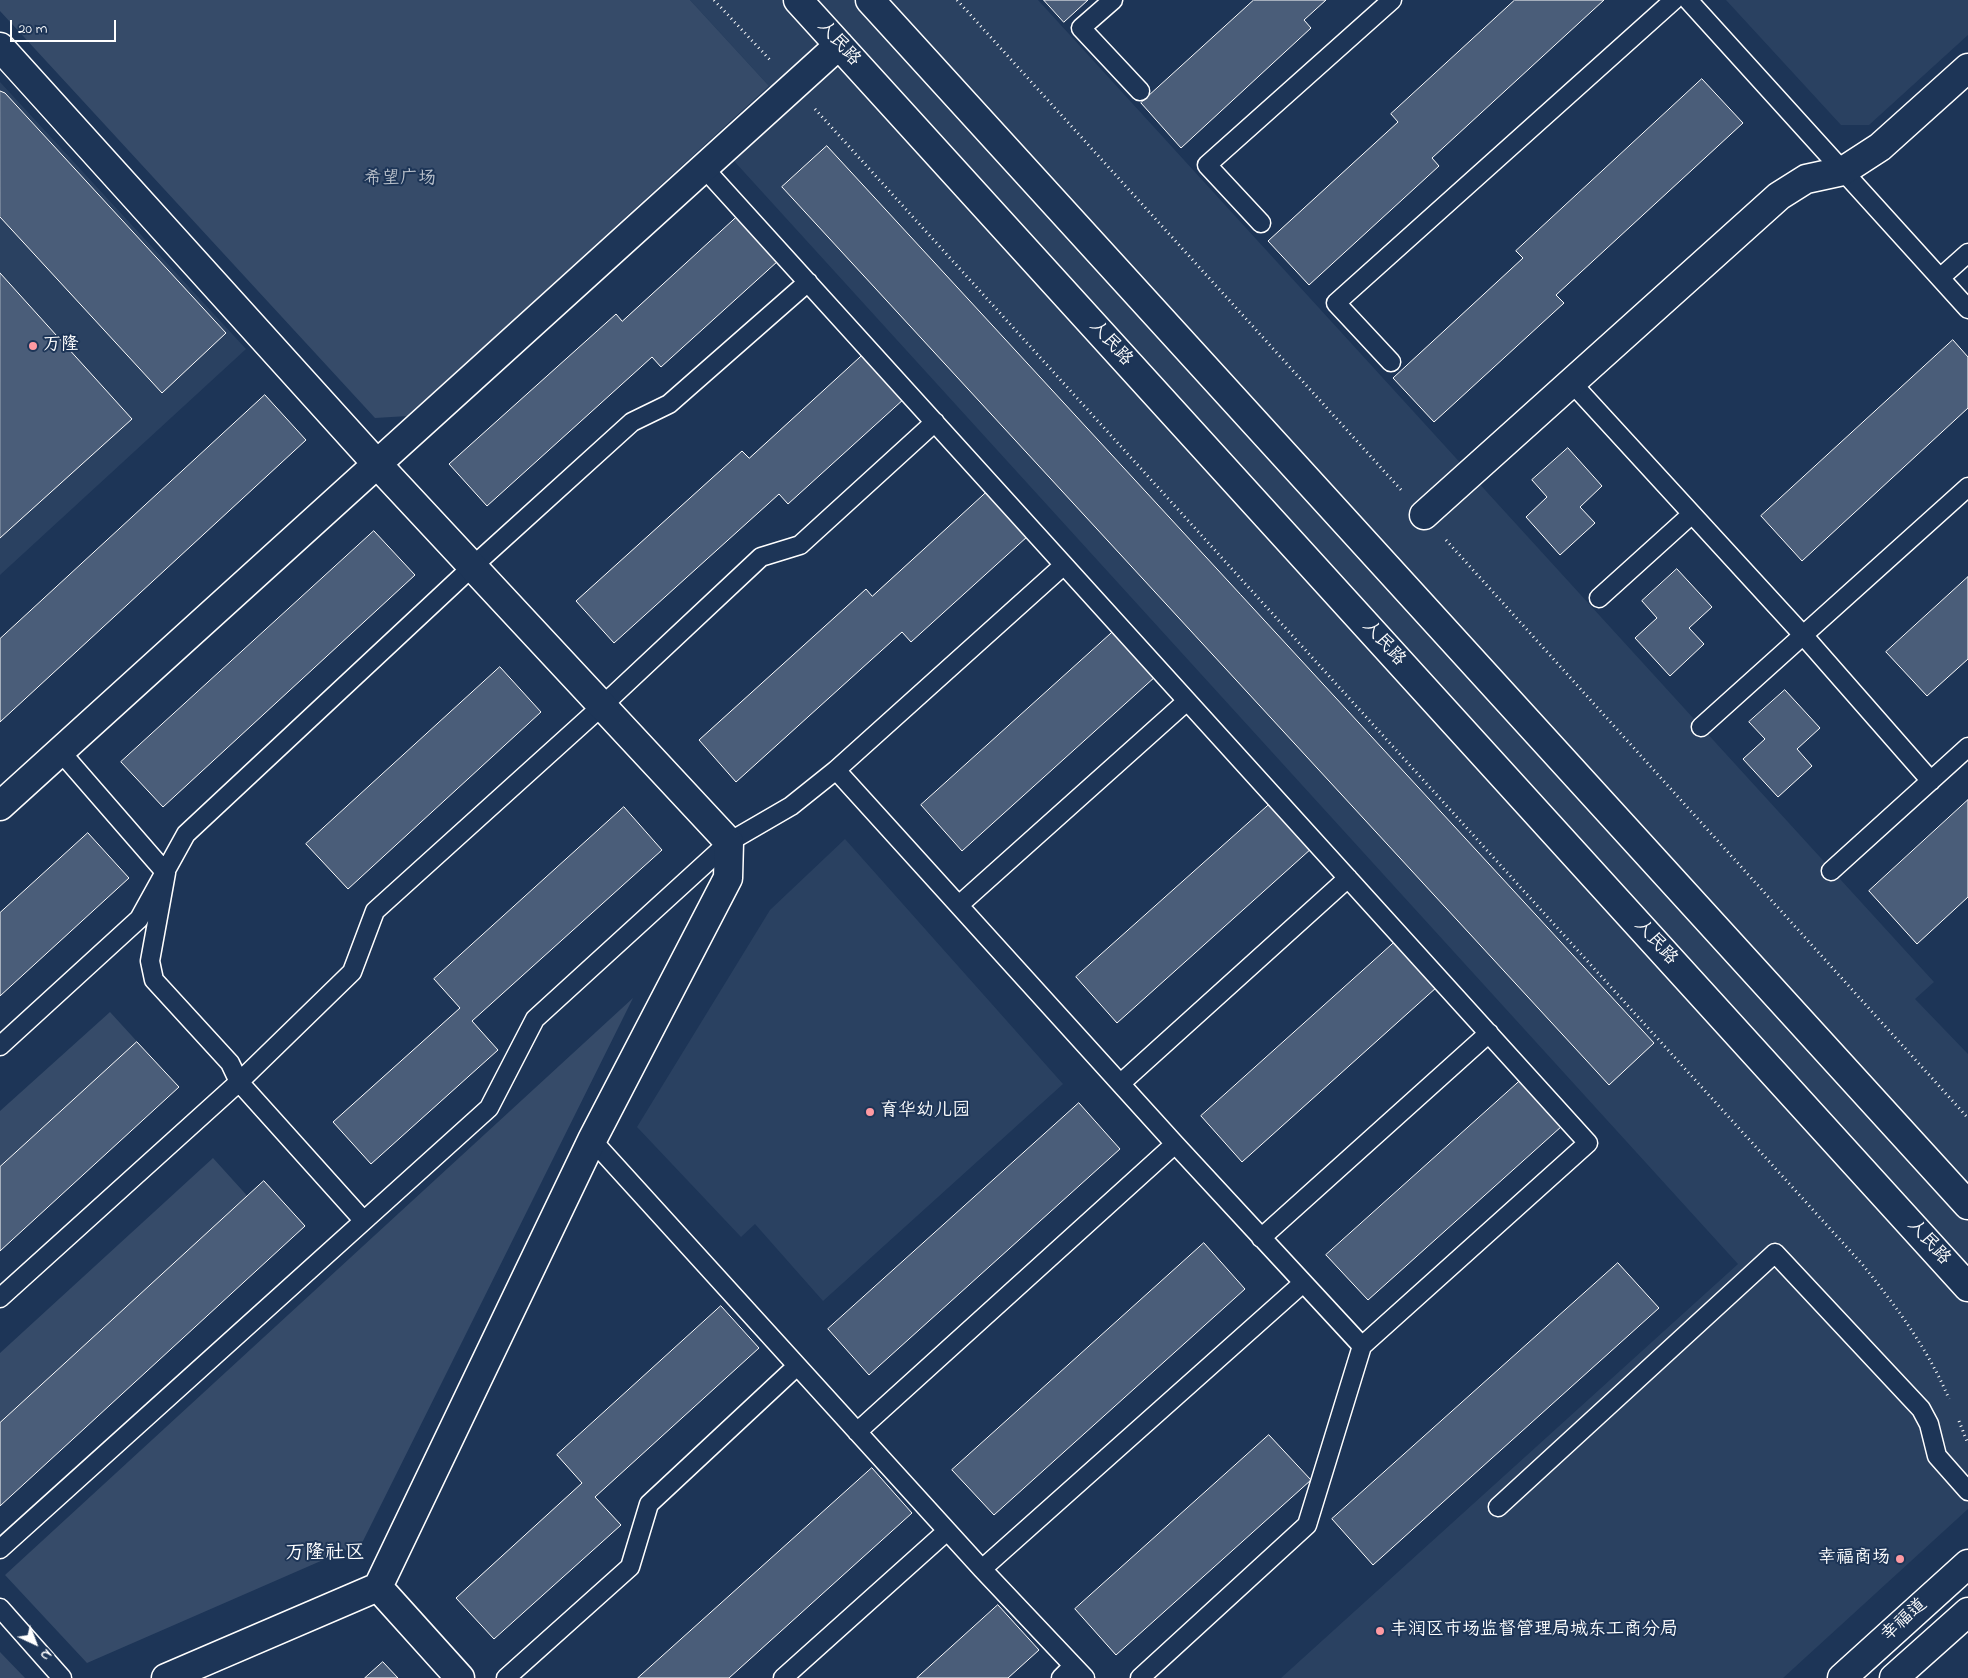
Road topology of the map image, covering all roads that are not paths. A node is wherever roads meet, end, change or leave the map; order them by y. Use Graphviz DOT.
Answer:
graph roads {
  1 [pos="798,0"];
  2 [pos="870,0"];
  3 [pos="1113,0"];
  4 [pos="1392,0"];
  5 [pos="1674,0"];
  6 [pos="1688,0"];
  7 [pos="839,46"];
  8 [pos="0,47"];
  9 [pos="1968,68"];
  10 [pos="1140,92"];
  11 [pos="704,168"];
  12 [pos="1843,171"];
  13 [pos="1261,222"];
  14 [pos="1968,253"];
  15 [pos="1940,278"];
  16 [pos="808,282"];
  17 [pos="1968,309"];
  18 [pos="1391,362"];
  19 [pos="1571,382"];
  20 [pos="935,422"];
  21 [pos="377,464"];
  22 [pos="1968,487"];
  23 [pos="1692,514"];
  24 [pos="1424,515"];
  25 [pos="1064,565"];
  26 [pos="472,567"];
  27 [pos="1599,598"];
  28 [pos="1803,635"];
  29 [pos="1188,701"];
  30 [pos="602,706"];
  31 [pos="1700,727"];
  32 [pos="1968,747"];
  33 [pos="60,751"];
  34 [pos="836,770"];
  35 [pos="1931,781"];
  36 [pos="0,806"];
  37 [pos="729,842"];
  38 [pos="1831,871"];
  39 [pos="166,873"];
  40 [pos="1348,878"];
  41 [pos="959,905"];
  42 [pos="1489,1033"];
  43 [pos="0,1046"];
  44 [pos="239,1082"];
  45 [pos="1121,1083"];
  46 [pos="592,1140"];
  47 [pos="1175,1144"];
  48 [pos="1968,1205"];
  49 [pos="364,1220"];
  50 [pos="1261,1238"];
  51 [pos="1303,1283"];
  52 [pos="1968,1287"];
  53 [pos="0,1298"];
  54 [pos="1362,1346"];
  55 [pos="797,1366"];
  56 [pos="857,1432"];
  57 [pos="1968,1491"];
  58 [pos="1498,1507"];
  59 [pos="947,1531"];
  60 [pos="0,1549"];
  61 [pos="1968,1564"];
  62 [pos="982,1569"];
  63 [pos="378,1588"];
  64 [pos="0,1608"];
  65 [pos="1968,1612"];
  66 [pos="1073,1674"];
  67 [pos="62,1678"];
  68 [pos="166,1678"];
  69 [pos="460,1678"];
  70 [pos="506,1678"];
  71 [pos="784,1678"];
  72 [pos="1140,1678"];
  73 [pos="1842,1678"];
  74 [pos="1894,1678"];
  1 -- 7 [label="street, 人民路"];
  2 -- 48 [label="street"];
  3 -- 10 [label="lane"];
  4 -- 13 [label="lane"];
  5 -- 18 [label="lane"];
  6 -- 12 [label="lane"];
  7 -- 11 [label="street"];
  7 -- 52 [label="street, 人民路"];
  8 -- 21 [label="street"];
  9 -- 12 [label="street"];
  11 -- 16 [label="lane"];
  11 -- 21 [label="street"];
  12 -- 15 [label="lane"];
  12 -- 19 [label="street"];
  14 -- 15 [label="lane"];
  15 -- 17 [label="lane"];
  16 -- 20 [label="lane"];
  16 -- 26 [label="lane"];
  19 -- 23 [label="lane"];
  19 -- 24 [label="street"];
  20 -- 25 [label="lane"];
  20 -- 30 [label="lane"];
  21 -- 26 [label="street"];
  21 -- 33 [label="street"];
  22 -- 28 [label="lane"];
  23 -- 27 [label="lane"];
  23 -- 28 [label="lane"];
  25 -- 29 [label="lane"];
  25 -- 34 [label="lane"];
  26 -- 30 [label="street"];
  26 -- 39 [label="lane"];
  28 -- 31 [label="lane"];
  28 -- 35 [label="lane"];
  29 -- 40 [label="lane"];
  29 -- 41 [label="lane"];
  30 -- 37 [label="street"];
  30 -- 44 [label="lane"];
  32 -- 35 [label="lane"];
  33 -- 36 [label="street"];
  33 -- 39 [label="lane"];
  34 -- 37 [label="lane"];
  34 -- 41 [label="lane"];
  35 -- 38 [label="lane"];
  37 -- 46 [label="street"];
  37 -- 49 [label="lane"];
  39 -- 43 [label="lane"];
  39 -- 44 [label="lane"];
  40 -- 42 [label="lane"];
  40 -- 45 [label="lane"];
  41 -- 45 [label="lane"];
  42 -- 50 [label="lane"];
  42 -- 54 [label="lane"];
  44 -- 49 [label="lane"];
  44 -- 53 [label="lane"];
  45 -- 47 [label="lane"];
  46 -- 55 [label="lane"];
  46 -- 63 [label="street"];
  47 -- 50 [label="lane"];
  47 -- 56 [label="lane"];
  49 -- 60 [label="lane"];
  50 -- 51 [label="lane"];
  51 -- 54 [label="lane"];
  51 -- 62 [label="lane"];
  54 -- 72 [label="lane"];
  55 -- 56 [label="lane"];
  55 -- 70 [label="lane"];
  56 -- 59 [label="lane"];
  57 -- 58 [label="lane"];
  59 -- 62 [label="lane"];
  59 -- 71 [label="lane"];
  61 -- 73 [label="street, 幸福道"];
  62 -- 66 [label="lane"];
  63 -- 68 [label="street"];
  63 -- 69 [label="street"];
  64 -- 67 [label="lane"];
  65 -- 74 [label="street, 幸福道"];
}
